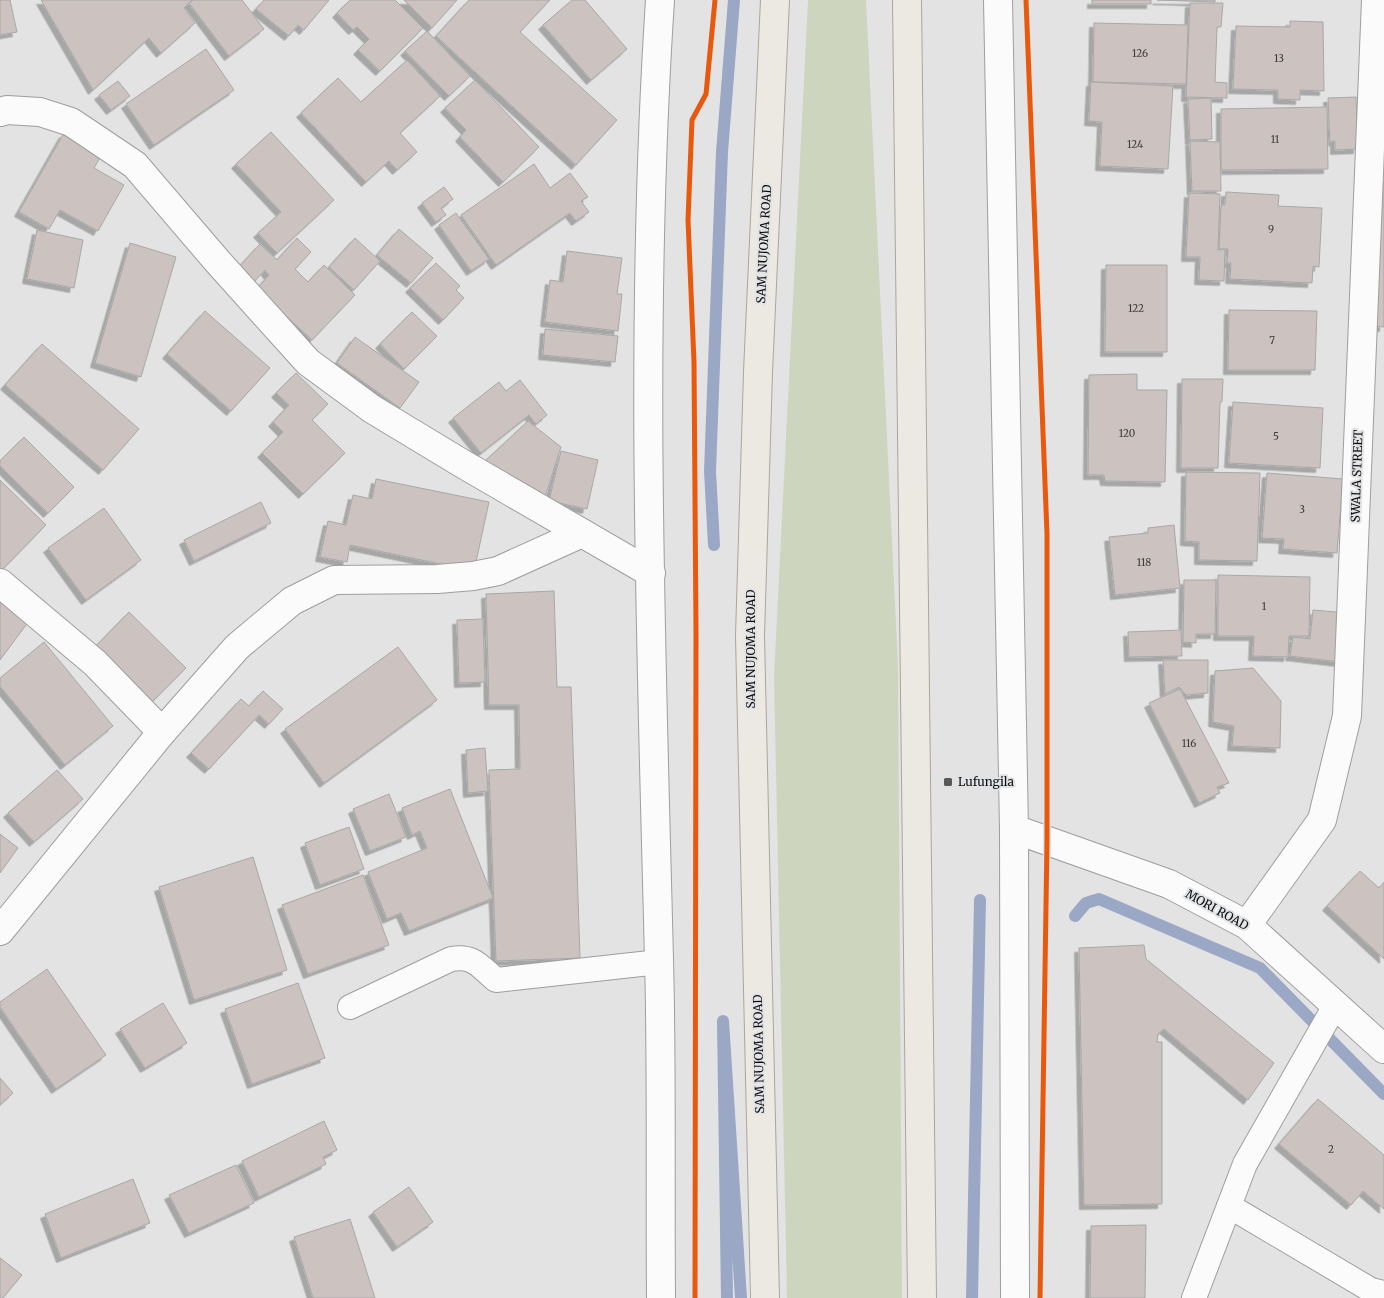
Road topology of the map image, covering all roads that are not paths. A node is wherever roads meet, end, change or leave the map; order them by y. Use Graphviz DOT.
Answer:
graph roads {
  1 [pos="660,0"];
  2 [pos="775,0"];
  3 [pos="907,0"];
  4 [pos="998,0"];
  5 [pos="1376,0"];
  6 [pos="0,112"];
  7 [pos="582,533"];
  8 [pos="651,573"];
  9 [pos="0,583"];
  10 [pos="162,732"];
  11 [pos="1014,829"];
  12 [pos="1247,925"];
  13 [pos="0,931"];
  14 [pos="659,962"];
  15 [pos="1336,1004"];
  16 [pos="350,1008"];
  17 [pos="1384,1049"];
  18 [pos="1229,1206"];
  19 [pos="1384,1293"];
  20 [pos="661,1298"];
  21 [pos="765,1298"];
  22 [pos="922,1298"];
  23 [pos="1015,1298"];
  24 [pos="1194,1298"];
  1 -- 8 [label="street"];
  2 -- 21 [label="main road, SAM NUJOMA ROAD"];
  3 -- 22 [label="main road"];
  4 -- 11 [label="street"];
  5 -- 12 [label="street, SWALA STREET"];
  6 -- 7 [label="street"];
  7 -- 8 [label="street"];
  7 -- 10 [label="street"];
  8 -- 14 [label="street"];
  9 -- 10 [label="street"];
  10 -- 13 [label="street"];
  11 -- 12 [label="street, MORI ROAD"];
  11 -- 23 [label="street"];
  12 -- 15 [label="street, MORI ROAD"];
  14 -- 16 [label="lane"];
  14 -- 20 [label="street"];
  15 -- 17 [label="street, MORI ROAD"];
  15 -- 18 [label="lane"];
  18 -- 19 [label="lane"];
  18 -- 24 [label="lane"];
}
